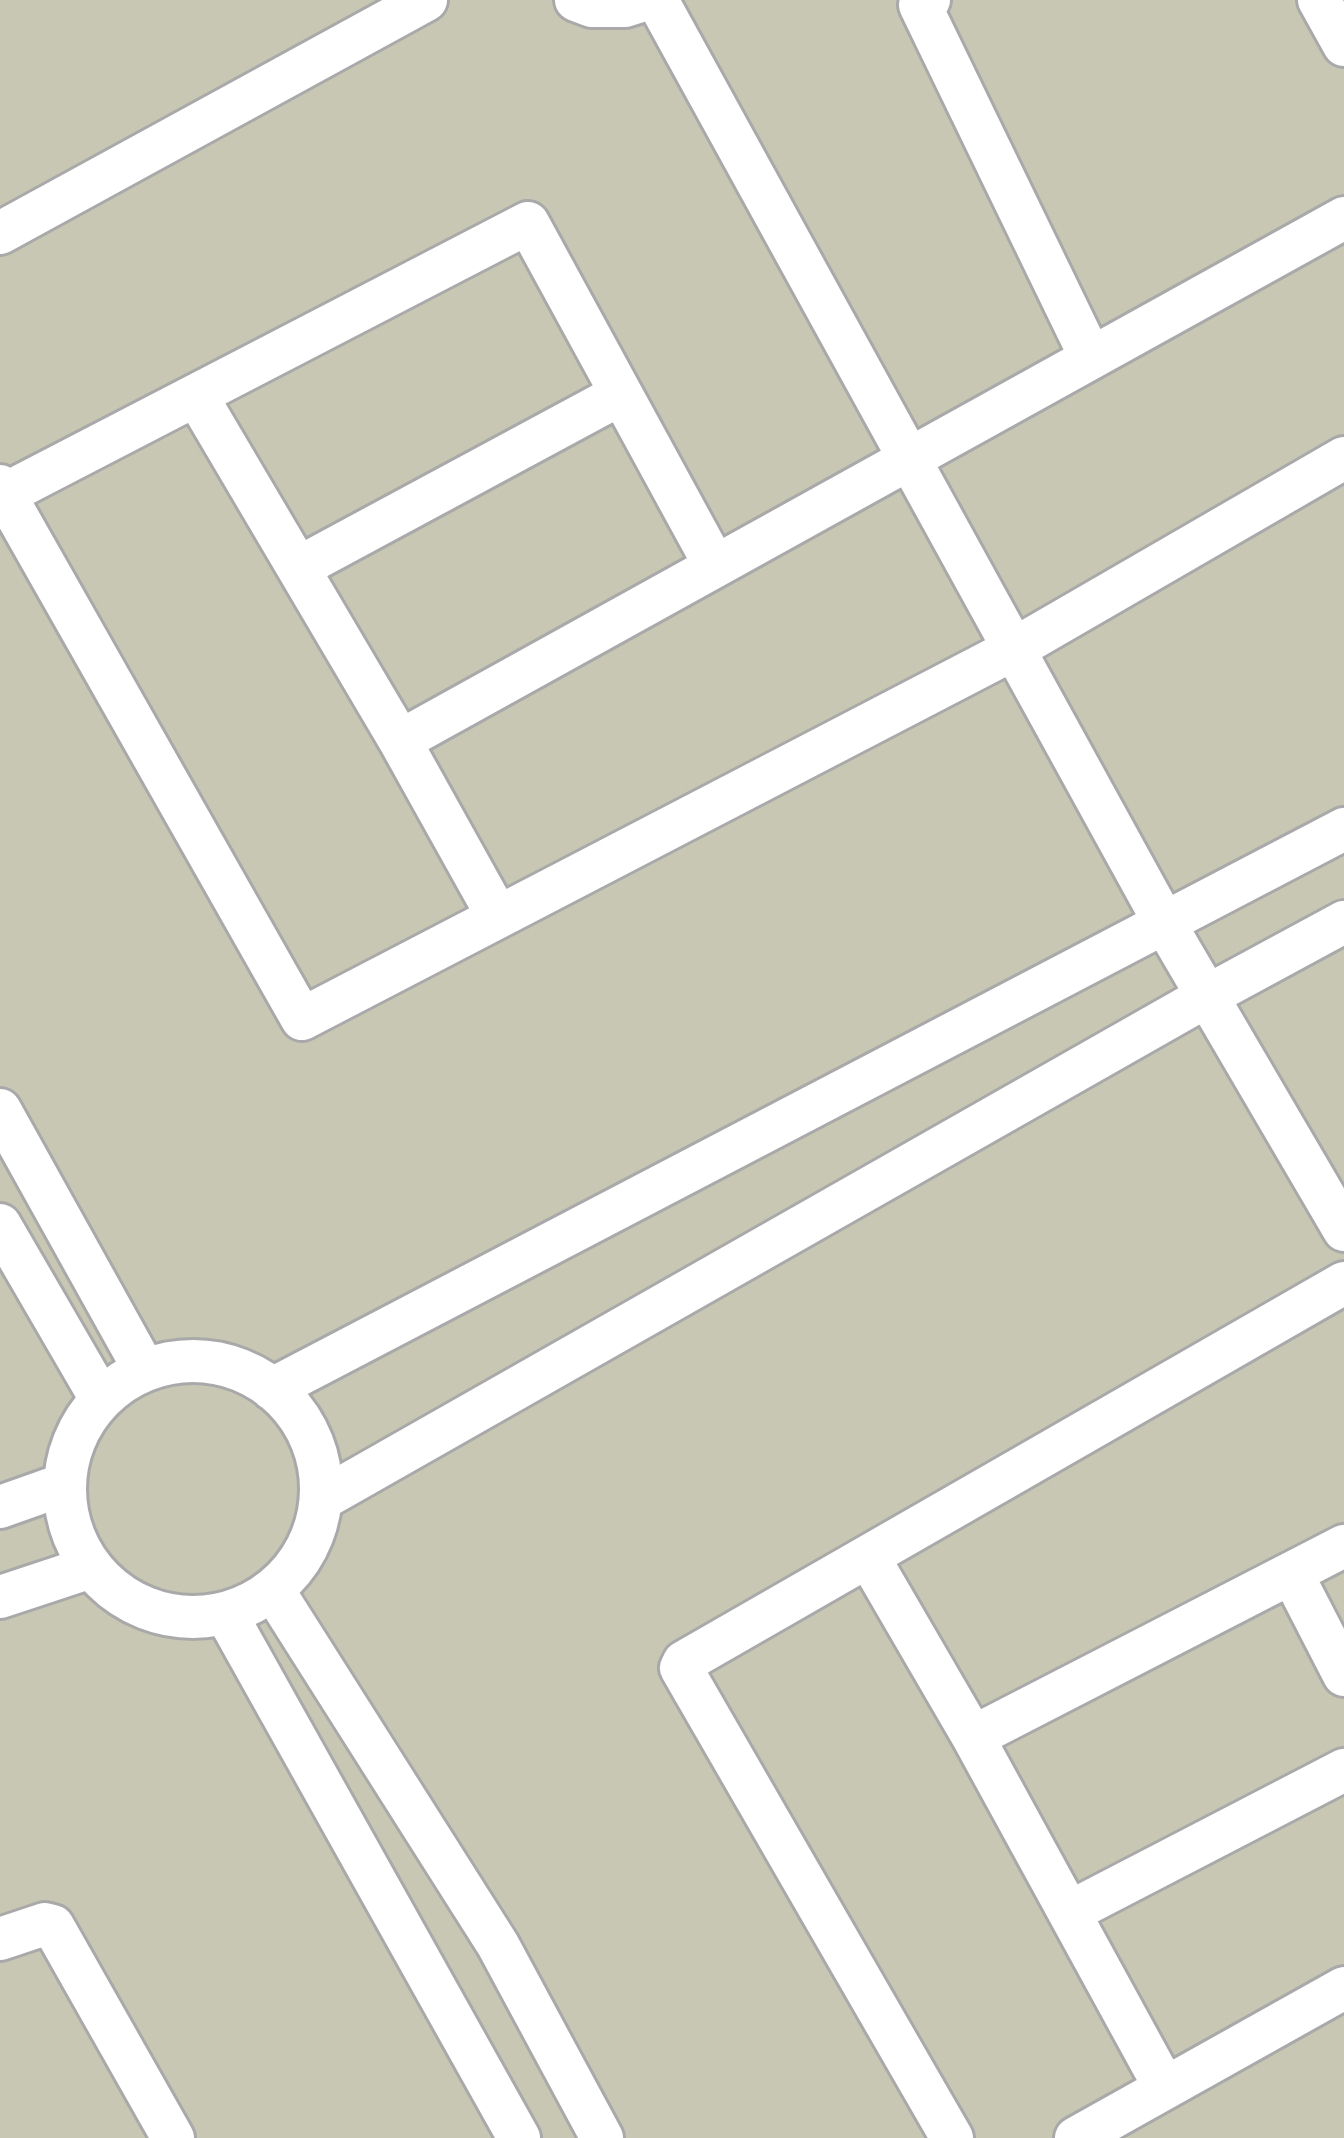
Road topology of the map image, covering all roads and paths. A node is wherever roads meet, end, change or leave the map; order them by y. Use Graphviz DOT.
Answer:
graph roads {
  1 [pos="426,0"];
  2 [pos="576,0"];
  3 [pos="644,0"];
  4 [pos="657,0"];
  5 [pos="929,0"];
  6 [pos="1320,0"];
  7 [pos="1344,45"];
  8 [pos="1344,218"];
  9 [pos="0,233"];
  10 [pos="1091,358"];
  11 [pos="622,394"];
  12 [pos="196,395"];
  13 [pos="909,457"];
  14 [pos="1344,458"];
  15 [pos="2,490"];
  16 [pos="714,564"];
  17 [pos="298,568"];
  18 [pos="1014,649"];
  19 [pos="400,741"];
  20 [pos="1344,828"];
  21 [pos="498,917"];
  22 [pos="1344,922"];
  23 [pos="1166,924"];
  24 [pos="1209,994"];
  25 [pos="0,1110"];
  26 [pos="0,1226"];
  27 [pos="1344,1230"];
  28 [pos="1344,1283"];
  29 [pos="144,1369"];
  30 [pos="272,1388"];
  31 [pos="101,1399"];
  32 [pos="65,1484"];
  33 [pos="322,1499"];
  34 [pos="0,1507"];
  35 [pos="1344,1546"];
  36 [pos="869,1558"];
  37 [pos="91,1567"];
  38 [pos="1292,1574"];
  39 [pos="273,1590"];
  40 [pos="0,1597"];
  41 [pos="226,1614"];
  42 [pos="1344,1675"];
  43 [pos="972,1736"];
  44 [pos="1344,1770"];
  45 [pos="1070,1912"];
  46 [pos="0,1939"];
  47 [pos="1344,1988"];
  48 [pos="1166,2088"];
  49 [pos="173,2138"];
  50 [pos="519,2138"];
  51 [pos="602,2138"];
  52 [pos="952,2138"];
  53 [pos="1076,2138"];
  1 -- 9 [label="street"];
  2 -- 3 [label="street"];
  4 -- 13 [label="street"];
  5 -- 10 [label="street"];
  6 -- 7 [label="street"];
  8 -- 10 [label="street"];
  10 -- 13 [label="street"];
  11 -- 12 [label="street"];
  11 -- 16 [label="street"];
  11 -- 17 [label="street"];
  12 -- 15 [label="street"];
  12 -- 17 [label="street"];
  13 -- 16 [label="street"];
  13 -- 18 [label="street"];
  14 -- 18 [label="street"];
  15 -- 21 [label="street"];
  16 -- 19 [label="street"];
  17 -- 19 [label="street"];
  18 -- 21 [label="street"];
  18 -- 23 [label="street"];
  19 -- 21 [label="street"];
  20 -- 23 [label="street"];
  22 -- 24 [label="street"];
  23 -- 24 [label="street"];
  23 -- 30 [label="street"];
  24 -- 27 [label="street"];
  24 -- 33 [label="street"];
  25 -- 29 [label="street"];
  26 -- 31 [label="street"];
  28 -- 36 [label="street"];
  29 -- 30 [label="street"];
  29 -- 31 [label="street"];
  30 -- 33 [label="street"];
  31 -- 32 [label="street"];
  32 -- 34 [label="street"];
  32 -- 37 [label="street"];
  33 -- 39 [label="street"];
  35 -- 38 [label="street"];
  36 -- 43 [label="street"];
  36 -- 52 [label="street"];
  37 -- 40 [label="street"];
  37 -- 41 [label="street"];
  38 -- 42 [label="street"];
  38 -- 43 [label="street"];
  39 -- 41 [label="street"];
  39 -- 51 [label="street"];
  41 -- 50 [label="street"];
  43 -- 45 [label="street"];
  44 -- 45 [label="street"];
  45 -- 48 [label="street"];
  46 -- 49 [label="street"];
  47 -- 48 [label="street"];
  48 -- 53 [label="street"];
}
